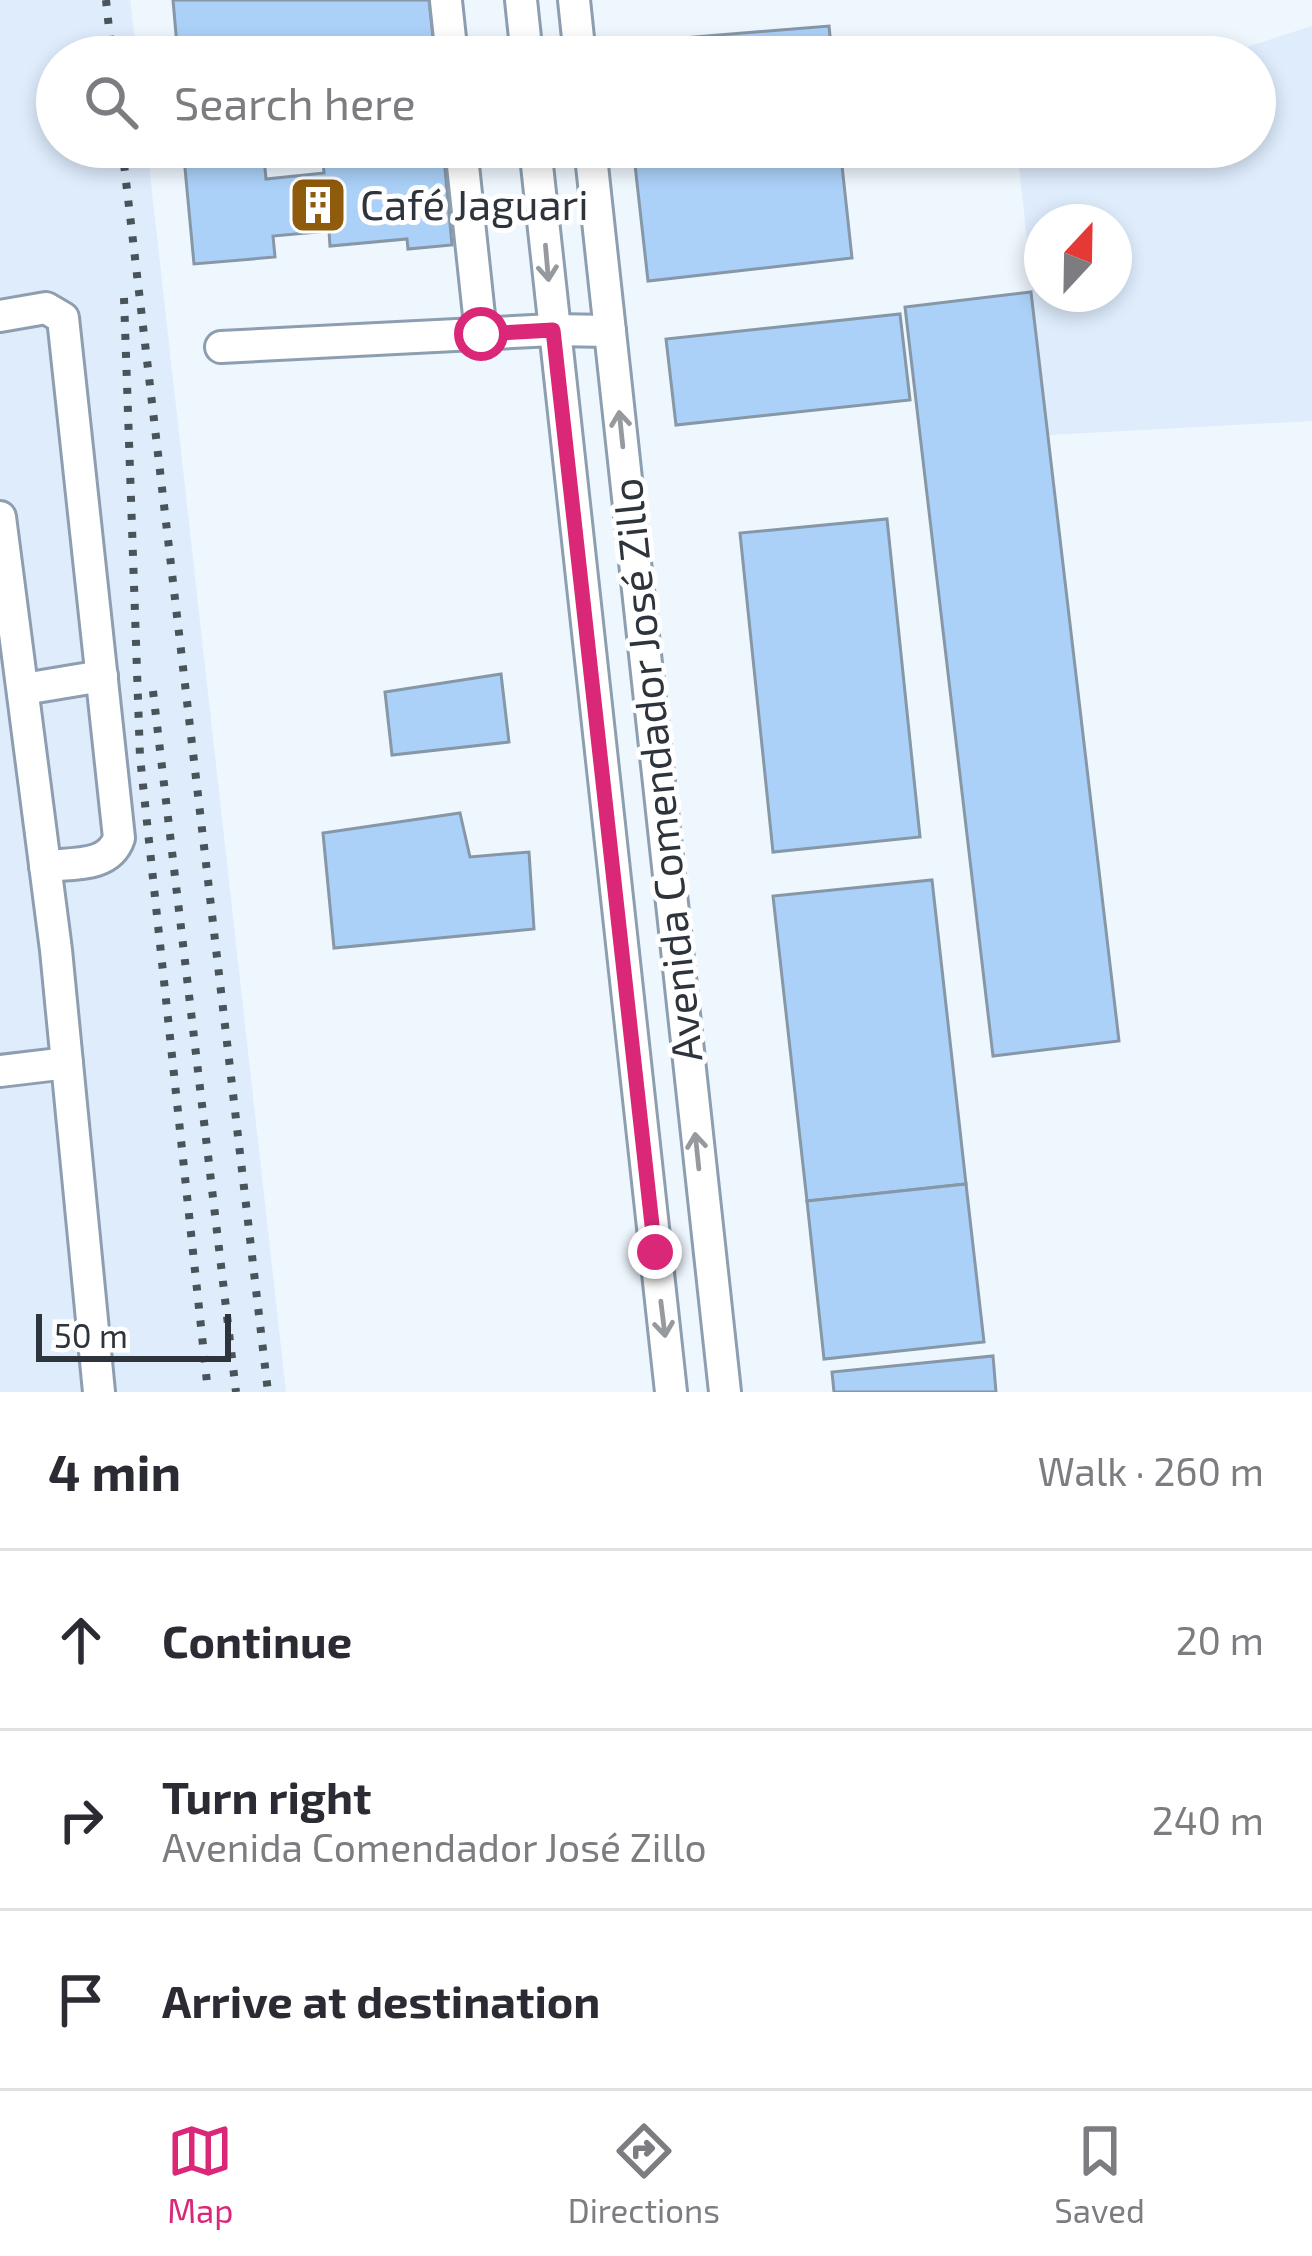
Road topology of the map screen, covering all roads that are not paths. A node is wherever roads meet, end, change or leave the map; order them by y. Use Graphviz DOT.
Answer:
graph roads {
  1 [pos="521,0"];
  2 [pos="574,0"];
  3 [pos="446,1"];
  4 [pos="450,36"];
  5 [pos="525,36"];
  6 [pos="578,36"];
  7 [pos="463,168"];
  8 [pos="538,168"];
  9 [pos="592,168"];
  10 [pos="0,316"];
  11 [pos="553,330"];
  12 [pos="610,331"];
  13 [pos="481,334"];
  14 [pos="221,347"];
  15 [pos="0,518"];
  16 [pos="643,631"];
  17 [pos="586,637"];
  18 [pos="101,676"];
  19 [pos="24,689"];
  20 [pos="45,866"];
  21 [pos="669,877"];
  22 [pos="614,881"];
  23 [pos="67,1063"];
  24 [pos="0,1071"];
  25 [pos="655,1252"];
  26 [pos="708,1253"];
  27 [pos="99,1392"];
  28 [pos="671,1392"];
  29 [pos="725,1392"];
  1 -- 5 [label="street"];
  2 -- 6 [label="street"];
  3 -- 4 [label="street"];
  7 -- 13 [label="street"];
  8 -- 11 [label="street, Avenida Comendador José Zillo, one-way"];
  9 -- 12 [label="street, Avenida Comendador José Zillo"];
  10 -- 18 [label="street"];
  11 -- 12 [label="street"];
  11 -- 13 [label="street"];
  11 -- 17 [label="street, Avenida Comendador José Zillo"];
  16 -- 12 [label="street, Avenida Comendador José Zillo, one-way"];
  13 -- 14 [label="street"];
  15 -- 19 [label="street"];
  16 -- 17 [label="street"];
  16 -- 21 [label="street, Avenida Comendador José Zillo"];
  17 -- 22 [label="street, Avenida Comendador José Zillo"];
  18 -- 19 [label="street"];
  18 -- 20 [label="street"];
  19 -- 20 [label="street"];
  20 -- 23 [label="street"];
  21 -- 22 [label="street"];
  26 -- 21 [label="street, Avenida Comendador José Zillo, one-way"];
  22 -- 25 [label="street, Avenida Comendador José Zillo"];
  23 -- 24 [label="street"];
  23 -- 27 [label="street"];
  25 -- 26 [label="street"];
  25 -- 28 [label="street, Avenida Comendador José Zillo, one-way"];
  26 -- 29 [label="street, Avenida Comendador José Zillo"];
}
